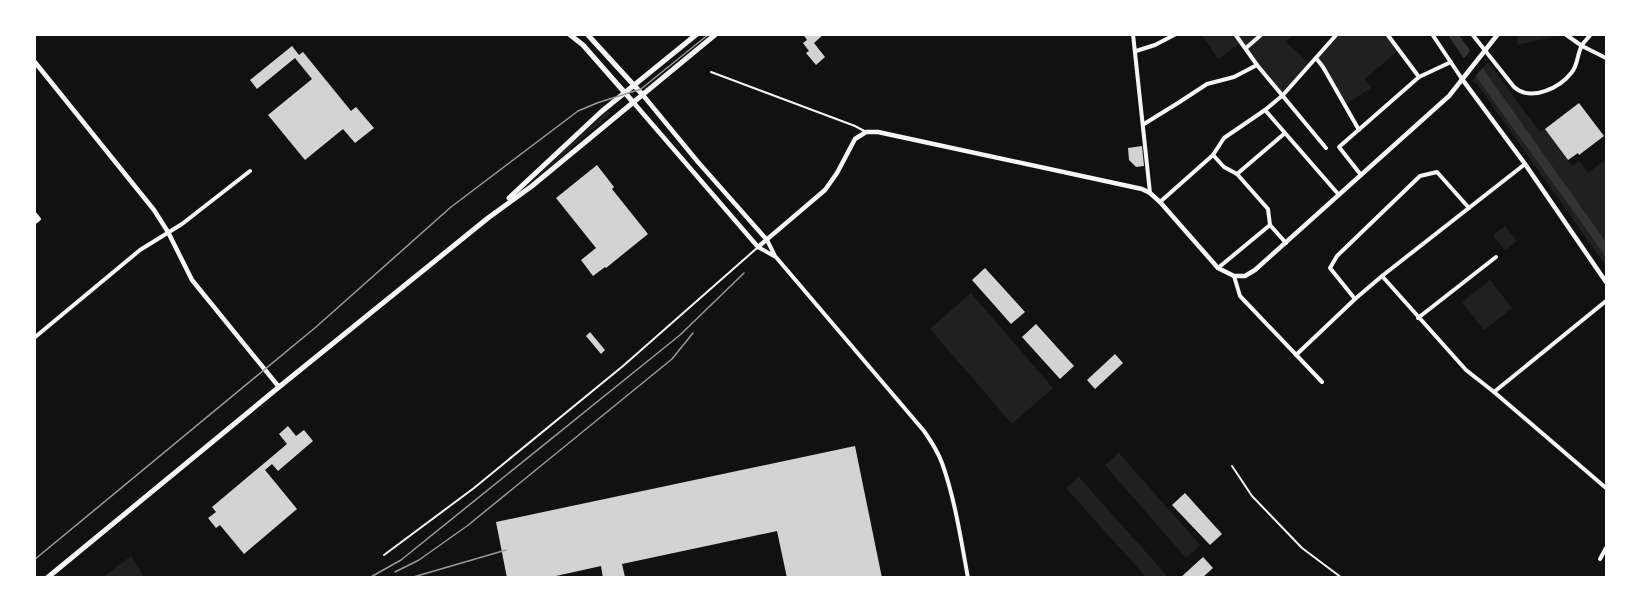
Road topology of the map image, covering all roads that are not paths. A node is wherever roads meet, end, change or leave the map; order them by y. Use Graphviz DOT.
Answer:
graph roads {
  1 [pos="569,34"];
  2 [pos="586,34"];
  3 [pos="697,34"];
  4 [pos="716,34"];
  5 [pos="1133,34"];
  6 [pos="1176,34"];
  7 [pos="1235,34"];
  8 [pos="1262,34"];
  9 [pos="1337,34"];
  10 [pos="1387,34"];
  11 [pos="1432,34"];
  12 [pos="1472,34"];
  13 [pos="1498,34"];
  14 [pos="1565,34"];
  15 [pos="1591,34"];
  16 [pos="1582,46"];
  17 [pos="1245,48"];
  18 [pos="1136,51"];
  19 [pos="1484,52"];
  20 [pos="1316,58"];
  21 [pos="1606,58"];
  22 [pos="34,61"];
  23 [pos="1451,62"];
  24 [pos="1257,65"];
  25 [pos="711,72"];
  26 [pos="1419,77"];
  27 [pos="1462,79"];
  28 [pos="634,85"];
  29 [pos="625,93"];
  30 [pos="642,94"];
  31 [pos="1282,95"];
  32 [pos="633,102"];
  33 [pos="1265,110"];
  34 [pos="1144,124"];
  35 [pos="1359,130"];
  36 [pos="866,132"];
  37 [pos="1285,133"];
  38 [pos="1326,148"];
  39 [pos="1214,155"];
  40 [pos="1525,165"];
  41 [pos="250,171"];
  42 [pos="1238,174"];
  43 [pos="1361,175"];
  44 [pos="1150,193"];
  45 [pos="1339,195"];
  46 [pos="1161,202"];
  47 [pos="1469,208"];
  48 [pos="34,213"];
  49 [pos="489,218"];
  50 [pos="34,223"];
  51 [pos="1269,225"];
  52 [pos="168,232"];
  53 [pos="767,240"];
  54 [pos="1286,243"];
  55 [pos="758,247"];
  56 [pos="775,256"];
  57 [pos="1496,257"];
  58 [pos="1218,268"];
  59 [pos="1234,276"];
  60 [pos="1382,276"];
  61 [pos="1606,282"];
  62 [pos="1355,299"];
  63 [pos="1606,301"];
  64 [pos="1418,318"];
  65 [pos="34,338"];
  66 [pos="1296,355"];
  67 [pos="1322,382"];
  68 [pos="279,387"];
  69 [pos="1494,392"];
  70 [pos="1232,466"];
  71 [pos="1606,488"];
  72 [pos="1606,548"];
  73 [pos="384,555"];
  74 [pos="1600,559"];
  75 [pos="47,578"];
  76 [pos="969,578"];
  77 [pos="1342,578"];
  1 -- 29 [label="main road"];
  2 -- 28 [label="main road"];
  3 -- 28 [label="main road"];
  4 -- 30 [label="main road"];
  5 -- 18 [label="street"];
  6 -- 18 [label="street"];
  7 -- 17 [label="street"];
  8 -- 17 [label="street"];
  9 -- 20 [label="street"];
  10 -- 26 [label="street"];
  11 -- 23 [label="street"];
  12 -- 19 [label="street"];
  13 -- 19 [label="street"];
  14 -- 16 [label="street"];
  15 -- 16 [label="street"];
  16 -- 19 [label="street"];
  16 -- 21 [label="street"];
  17 -- 24 [label="street"];
  18 -- 34 [label="street"];
  19 -- 27 [label="street"];
  20 -- 31 [label="street"];
  20 -- 35 [label="street"];
  22 -- 52 [label="street"];
  23 -- 26 [label="street"];
  23 -- 27 [label="street"];
  24 -- 31 [label="street"];
  24 -- 34 [label="street"];
  25 -- 36 [label="lane"];
  26 -- 35 [label="street"];
  27 -- 40 [label="street"];
  27 -- 43 [label="street"];
  28 -- 29 [label="main road"];
  28 -- 30 [label="main road"];
  29 -- 32 [label="main road"];
  29 -- 49 [label="main road"];
  30 -- 32 [label="main road"];
  30 -- 53 [label="street"];
  31 -- 33 [label="street"];
  31 -- 38 [label="street"];
  32 -- 49 [label="main road"];
  32 -- 55 [label="street"];
  33 -- 37 [label="street"];
  33 -- 39 [label="street"];
  34 -- 44 [label="street"];
  35 -- 43 [label="street"];
  36 -- 44 [label="street"];
  36 -- 53 [label="street"];
  37 -- 42 [label="street"];
  37 -- 45 [label="street"];
  39 -- 42 [label="street"];
  39 -- 46 [label="street"];
  40 -- 47 [label="street"];
  40 -- 61 [label="street"];
  41 -- 52 [label="street"];
  42 -- 51 [label="street"];
  43 -- 45 [label="street"];
  44 -- 46 [label="street"];
  45 -- 54 [label="street"];
  46 -- 58 [label="street"];
  47 -- 60 [label="street"];
  47 -- 62 [label="street"];
  48 -- 50 [label="street"];
  49 -- 68 [label="main road"];
  51 -- 54 [label="street"];
  51 -- 58 [label="street"];
  52 -- 65 [label="street"];
  52 -- 68 [label="street"];
  53 -- 55 [label="street"];
  53 -- 56 [label="street"];
  54 -- 59 [label="street"];
  55 -- 56 [label="street"];
  55 -- 73 [label="lane"];
  56 -- 76 [label="street"];
  57 -- 64 [label="street"];
  58 -- 59 [label="street"];
  59 -- 66 [label="street"];
  60 -- 62 [label="street"];
  60 -- 64 [label="street"];
  62 -- 66 [label="street"];
  63 -- 69 [label="street"];
  64 -- 69 [label="street"];
  66 -- 67 [label="street"];
  68 -- 75 [label="main road"];
  69 -- 71 [label="street"];
  70 -- 77 [label="lane"];
  72 -- 74 [label="street"];
}
